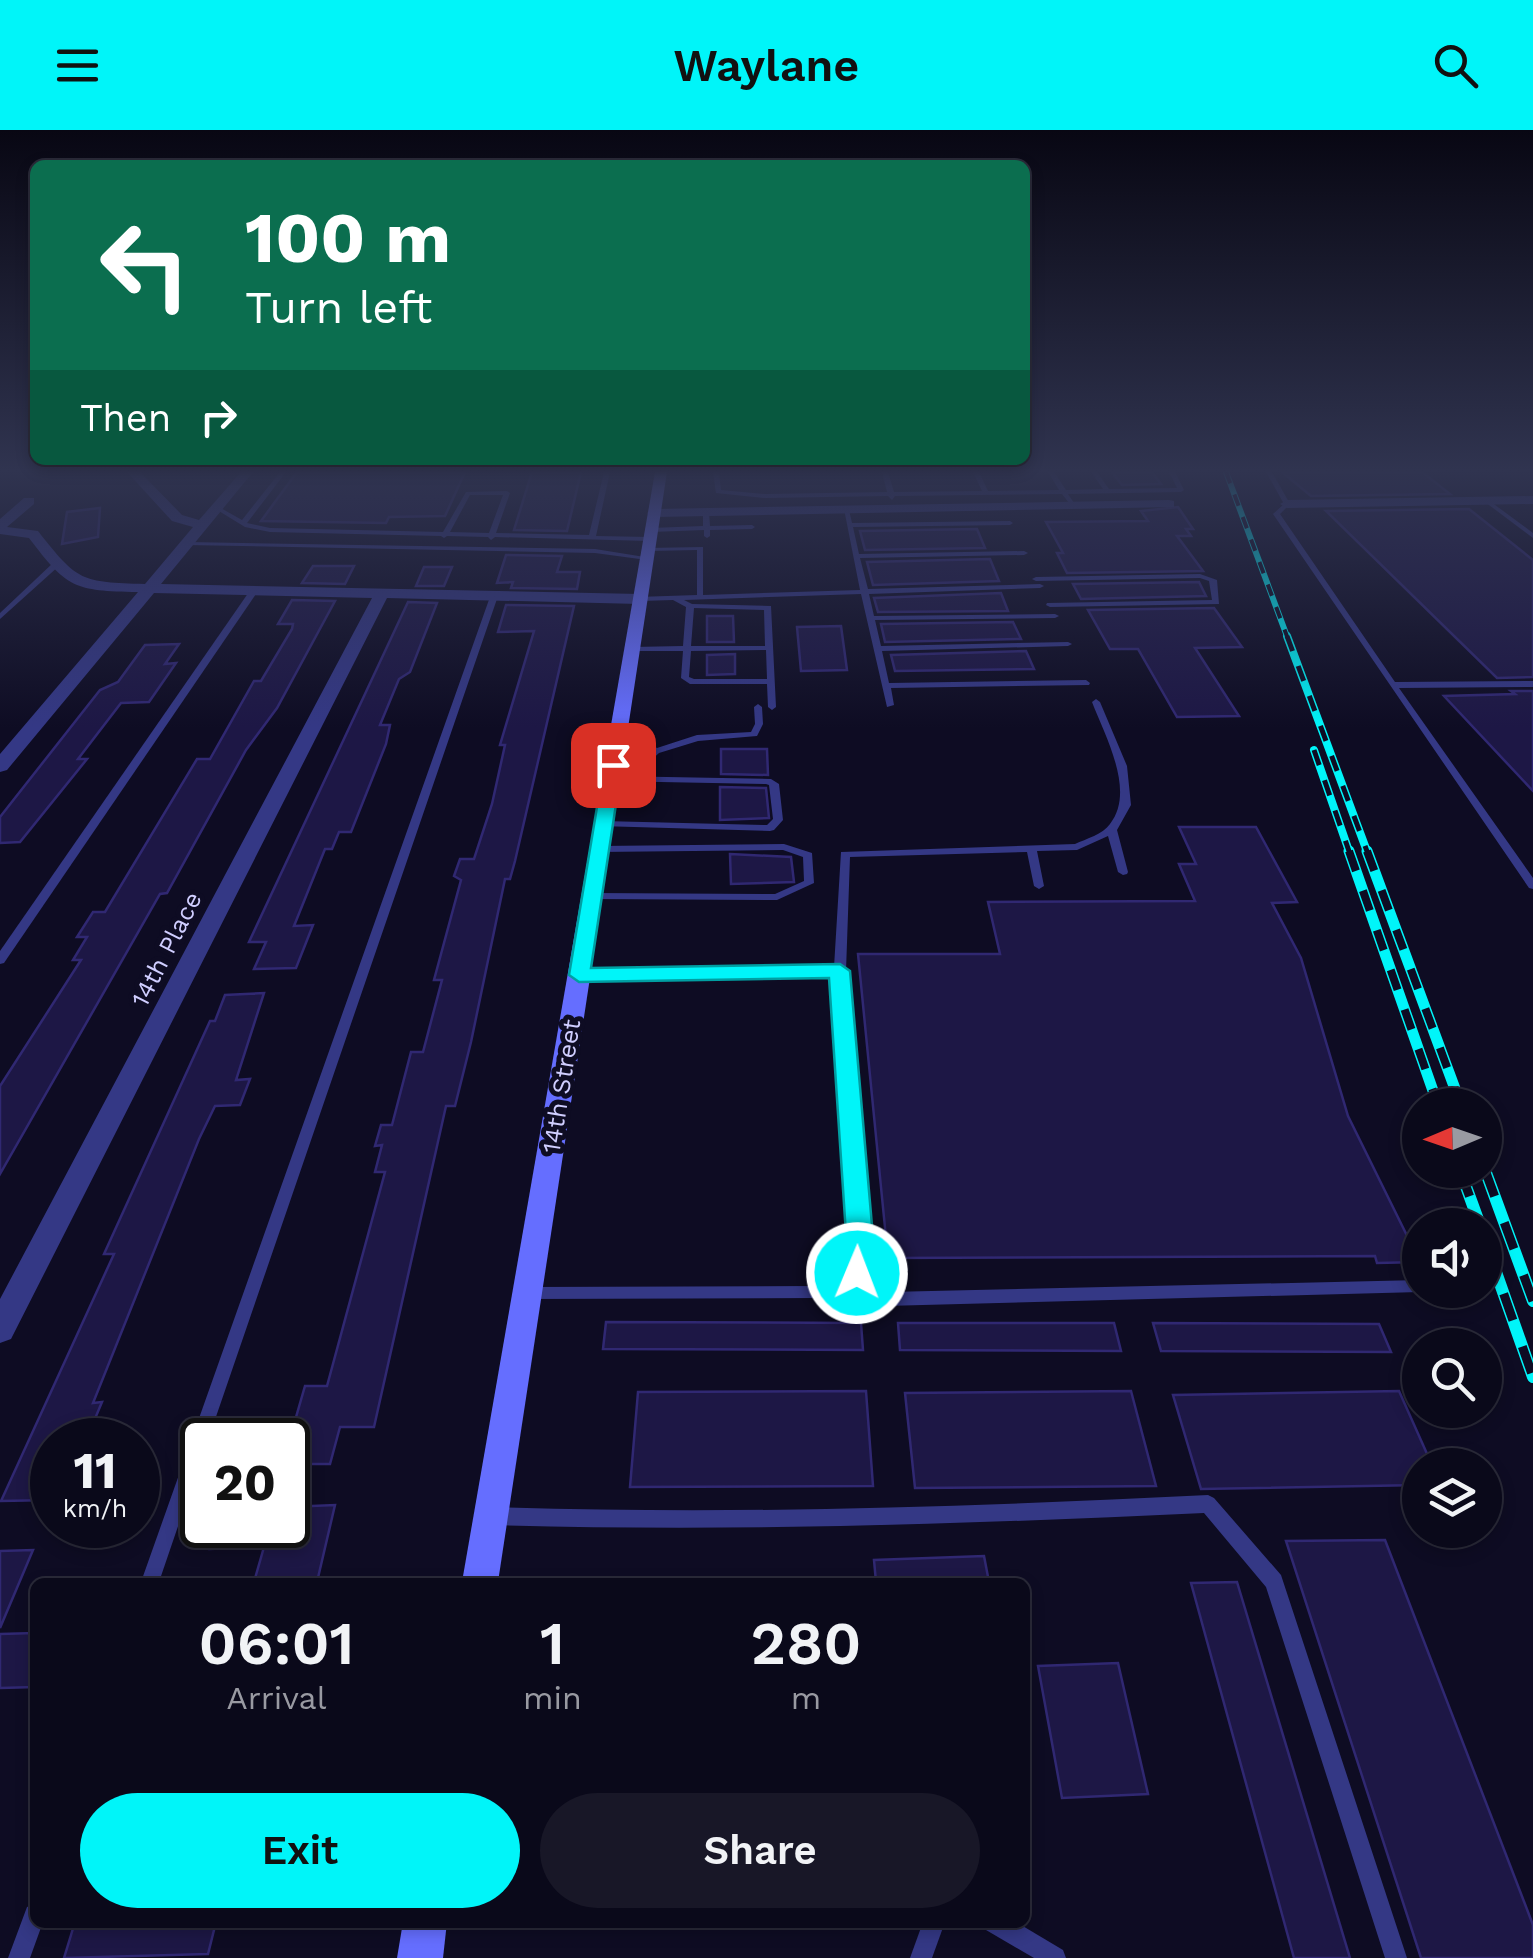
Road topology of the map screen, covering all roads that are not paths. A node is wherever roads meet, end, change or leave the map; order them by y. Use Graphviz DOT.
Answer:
graph roads {
  1 [pos="51,557"];
  2 [pos="177,557"];
  3 [pos="647,557"];
  4 [pos="703,557"];
  5 [pos="857,557"];
  6 [pos="1306,557"];
  7 [pos="56,564"];
  8 [pos="864,588"];
  9 [pos="150,590"];
  10 [pos="254,591"];
  11 [pos="381,594"];
  12 [pos="700,594"];
  13 [pos="494,596"];
  14 [pos="671,596"];
  15 [pos="640,599"];
  16 [pos="690,606"];
  17 [pos="1050,606"];
  18 [pos="1054,616"];
  19 [pos="0,617"];
  20 [pos="871,618"];
  21 [pos="1068,644"];
  22 [pos="770,648"];
  23 [pos="877,648"];
  24 [pos="632,649"];
  25 [pos="687,649"];
  26 [pos="771,681"];
  27 [pos="1086,683"];
  28 [pos="1533,684"];
  29 [pos="1393,685"];
  30 [pos="886,686"];
  31 [pos="1096,702"];
  32 [pos="890,705"];
  33 [pos="758,707"];
  34 [pos="772,707"];
  35 [pos="656,751"];
  36 [pos="613,762"];
  37 [pos="0,766"];
  38 [pos="1112,830"];
  39 [pos="602,837"];
  40 [pos="1032,851"];
  41 [pos="1124,872"];
  42 [pos="1039,886"];
  43 [pos="1533,886"];
  44 [pos="592,896"];
  45 [pos="0,960"];
  46 [pos="840,971"];
  47 [pos="579,975"];
  48 [pos="857,1273"];
  49 [pos="1402,1286"];
  50 [pos="528,1292"];
  51 [pos="0,1329"];
  52 [pos="491,1516"];
  53 [pos="151,1578"];
  54 [pos="481,1578"];
  55 [pos="30,1928"];
  56 [pos="424,1928"];
  57 [pos="932,1928"];
  58 [pos="1004,1928"];
  59 [pos="19,1958"];
  60 [pos="420,1958"];
  61 [pos="921,1958"];
  62 [pos="1055,1958"];
  63 [pos="1396,1958"];
  1 -- 7 [label="street"];
  2 -- 9 [label="street"];
  3 -- 15 [label="main road, 14th Street"];
  4 -- 12 [label="lane"];
  5 -- 8 [label="lane"];
  6 -- 29 [label="lane"];
  7 -- 9 [label="street"];
  7 -- 19 [label="lane"];
  8 -- 12 [label="lane"];
  8 -- 17 [label="lane"];
  8 -- 20 [label="lane"];
  9 -- 10 [label="street"];
  9 -- 37 [label="street"];
  10 -- 11 [label="street"];
  10 -- 45 [label="lane"];
  11 -- 13 [label="street"];
  11 -- 51 [label="street, 14th Place"];
  12 -- 14 [label="lane"];
  13 -- 15 [label="street"];
  13 -- 53 [label="lane"];
  14 -- 15 [label="lane"];
  14 -- 16 [label="lane"];
  15 -- 24 [label="main road, 14th Street"];
  16 -- 22 [label="lane"];
  16 -- 25 [label="lane"];
  18 -- 20 [label="lane"];
  20 -- 23 [label="lane"];
  21 -- 23 [label="lane"];
  22 -- 25 [label="lane"];
  22 -- 26 [label="lane"];
  23 -- 30 [label="lane"];
  24 -- 25 [label="lane"];
  24 -- 36 [label="main road, 14th Street"];
  25 -- 26 [label="lane"];
  26 -- 34 [label="lane"];
  27 -- 30 [label="lane"];
  28 -- 29 [label="lane"];
  29 -- 43 [label="lane"];
  30 -- 32 [label="lane"];
  31 -- 38 [label="lane"];
  33 -- 35 [label="lane"];
  35 -- 36 [label="lane"];
  35 -- 36 [label="lane"];
  36 -- 39 [label="main road, 14th Street"];
  36 -- 39 [label="lane"];
  38 -- 40 [label="lane"];
  38 -- 41 [label="lane"];
  39 -- 44 [label="main road, 14th Street"];
  39 -- 44 [label="lane"];
  40 -- 42 [label="lane"];
  40 -- 46 [label="lane"];
  44 -- 47 [label="main road, 14th Street"];
  46 -- 47 [label="lane"];
  46 -- 48 [label="lane"];
  47 -- 50 [label="main road, 14th Street"];
  48 -- 49 [label="lane"];
  48 -- 50 [label="lane"];
  50 -- 52 [label="main road, 14th Street"];
  52 -- 54 [label="main road, 14th Street"];
  52 -- 63 [label="lane"];
  55 -- 59 [label="lane"];
  56 -- 60 [label="main road"];
  57 -- 61 [label="lane"];
  58 -- 62 [label="lane"];
}
